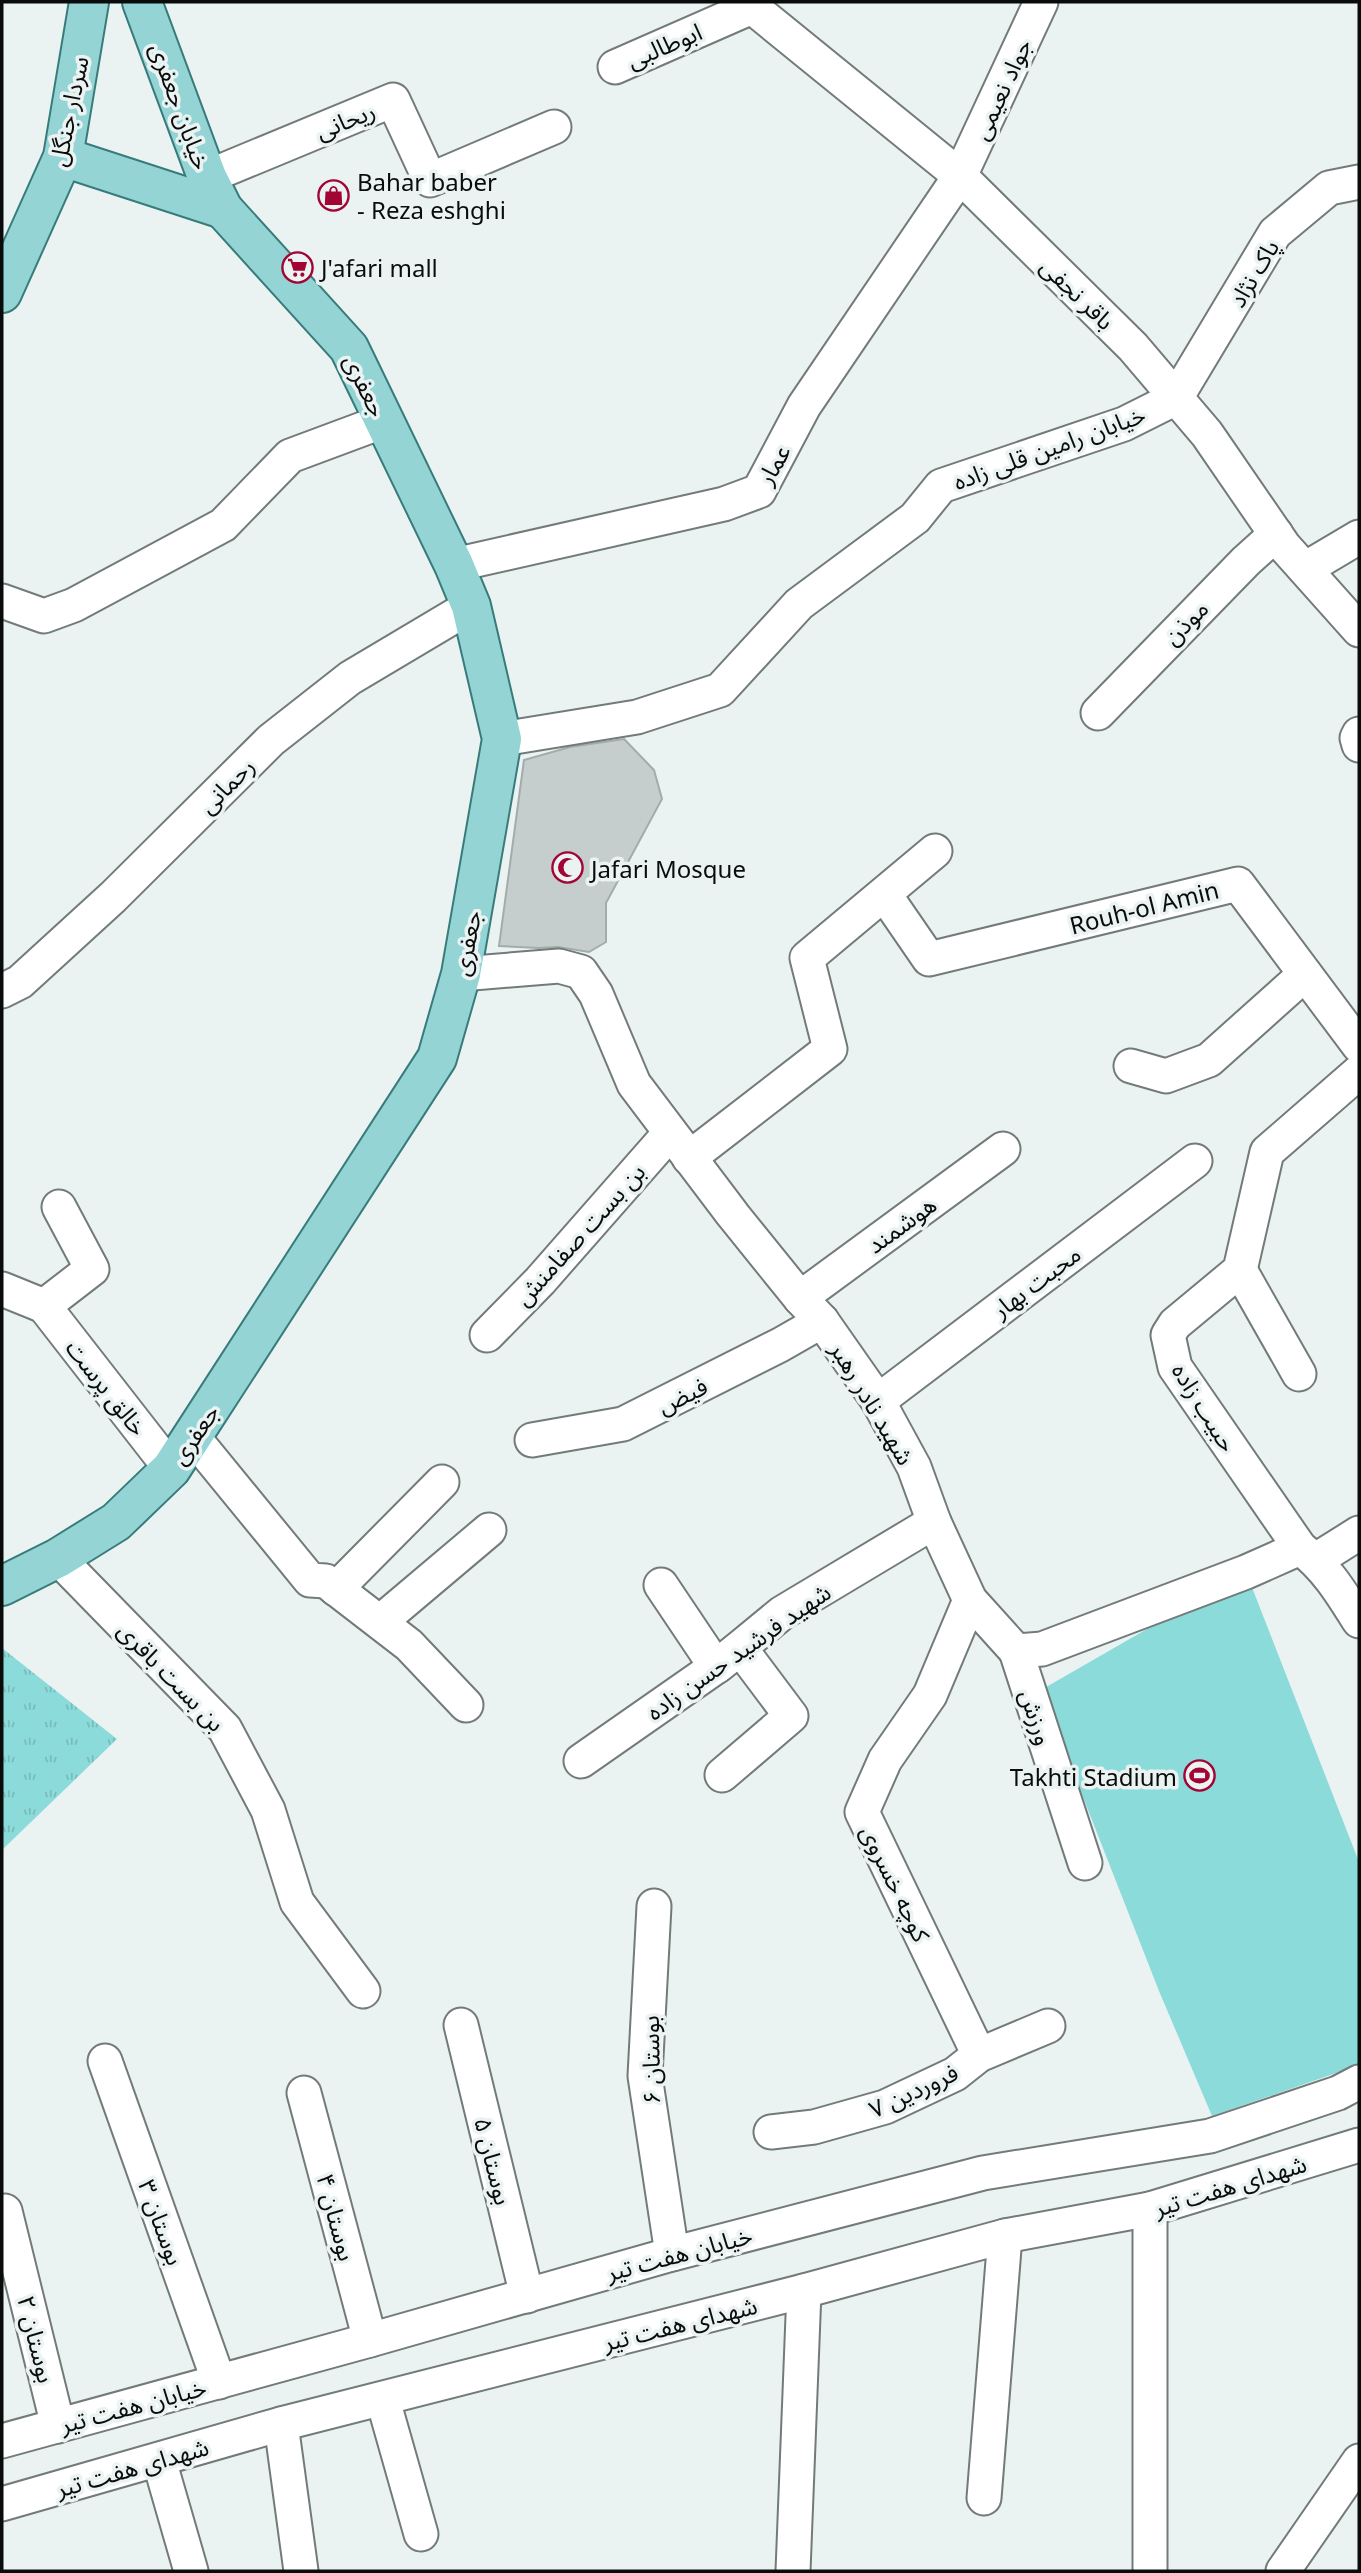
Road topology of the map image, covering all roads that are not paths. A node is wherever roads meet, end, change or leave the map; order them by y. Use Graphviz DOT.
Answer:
graph roads {
  1 [pos="89,2"];
  2 [pos="142,2"];
  3 [pos="1041,2"];
  4 [pos="750,5"];
  5 [pos="615,66"];
  6 [pos="554,127"];
  7 [pos="63,157"];
  8 [pos="960,176"];
  9 [pos="1359,182"];
  10 [pos="215,193"];
  11 [pos="2,293"];
  12 [pos="1177,398"];
  13 [pos="384,421"];
  14 [pos="1276,534"];
  15 [pos="1359,537"];
  16 [pos="454,565"];
  17 [pos="1305,569"];
  18 [pos="2,601"];
  19 [pos="471,606"];
  20 [pos="1359,630"];
  21 [pos="1098,713"];
  22 [pos="1359,734"];
  23 [pos="502,739"];
  24 [pos="1359,745"];
  25 [pos="935,851"];
  26 [pos="885,895"];
  27 [pos="461,974"];
  28 [pos="1305,974"];
  29 [pos="2,991"];
  30 [pos="1359,1046"];
  31 [pos="1131,1066"];
  32 [pos="1359,1072"];
  33 [pos="679,1145"];
  34 [pos="1003,1149"];
  35 [pos="1195,1161"];
  36 [pos="59,1207"];
  37 [pos="1240,1270"];
  38 [pos="2,1289"];
  39 [pos="44,1306"];
  40 [pos="811,1310"];
  41 [pos="487,1335"];
  42 [pos="1299,1374"];
  43 [pos="878,1401"];
  44 [pos="193,1437"];
  45 [pos="532,1440"];
  46 [pos="171,1469"];
  47 [pos="442,1482"];
  48 [pos="934,1522"];
  49 [pos="489,1530"];
  50 [pos="1359,1533"];
  51 [pos="1308,1554"];
  52 [pos="58,1558"];
  53 [pos="661,1585"];
  54 [pos="2,1586"];
  55 [pos="336,1589"];
  56 [pos="970,1600"];
  57 [pos="1359,1621"];
  58 [pos="380,1622"];
  59 [pos="1016,1651"];
  60 [pos="728,1657"];
  61 [pos="466,1705"];
  62 [pos="581,1761"];
  63 [pos="722,1775"];
  64 [pos="1085,1863"];
  65 [pos="654,1906"];
  66 [pos="363,1991"];
  67 [pos="461,2025"];
  68 [pos="1048,2026"];
  69 [pos="979,2055"];
  70 [pos="105,2061"];
  71 [pos="1359,2082"];
  72 [pos="304,2093"];
  73 [pos="771,2132"];
  74 [pos="1359,2145"];
  75 [pos="1150,2209"];
  76 [pos="5,2211"];
  77 [pos="1005,2236"];
  78 [pos="671,2254"];
  79 [pos="804,2291"];
  80 [pos="527,2296"];
  81 [pos="370,2340"];
  82 [pos="219,2382"];
  83 [pos="383,2400"];
  84 [pos="281,2424"];
  85 [pos="58,2426"];
  86 [pos="2,2441"];
  87 [pos="159,2460"];
  88 [pos="1359,2462"];
  89 [pos="984,2498"];
  90 [pos="2,2504"];
  91 [pos="421,2533"];
  92 [pos="191,2571"];
  93 [pos="301,2571"];
  94 [pos="793,2571"];
  95 [pos="1150,2571"];
  96 [pos="1283,2571"];
  1 -- 7 [label="main road, سردار جنگل"];
  2 -- 10 [label="main road, خیابان جعفری"];
  3 -- 8 [label="street, جواد نعیمی"];
  4 -- 5 [label="street, ابوطالبی"];
  4 -- 8 [label="street, باقر نجفی"];
  6 -- 10 [label="street, ریحانی"];
  7 -- 10 [label="main road"];
  7 -- 11 [label="main road, سردار جنگل"];
  8 -- 12 [label="street, باقر نجفی"];
  8 -- 16 [label="street, عمار"];
  9 -- 12 [label="street, پاک نژاد"];
  10 -- 13 [label="main road, جعفری"];
  12 -- 14 [label="street, باقر نجفی"];
  12 -- 23 [label="street, خیابان رامین قلی زاده"];
  13 -- 16 [label="main road, جعفری"];
  13 -- 18 [label="street"];
  14 -- 17 [label="street, باقر نجفی"];
  14 -- 21 [label="street, موذن"];
  15 -- 17 [label="street"];
  16 -- 19 [label="main road, جعفری"];
  17 -- 20 [label="street, باقر نجفی"];
  19 -- 23 [label="main road, جعفری"];
  19 -- 29 [label="street, رحمانی"];
  22 -- 24 [label="street"];
  23 -- 27 [label="main road, جعفری"];
  25 -- 26 [label="street"];
  26 -- 28 [label="street, Rouh-ol Amin"];
  26 -- 33 [label="street"];
  27 -- 33 [label="street, شهید نادر رهبر"];
  27 -- 44 [label="main road, جعفری"];
  28 -- 30 [label="street, Rouh-ol Amin"];
  28 -- 31 [label="street"];
  32 -- 37 [label="street"];
  33 -- 40 [label="street, شهید نادر رهبر"];
  33 -- 41 [label="street, بن بست صفامنش"];
  34 -- 40 [label="street, هوشمند"];
  35 -- 43 [label="street, محبت بهار"];
  36 -- 39 [label="street"];
  37 -- 42 [label="street"];
  37 -- 51 [label="street, حبیب زاده"];
  38 -- 39 [label="street"];
  39 -- 46 [label="street, خالق پرست"];
  40 -- 43 [label="street, شهید نادر رهبر"];
  40 -- 45 [label="street, فیض"];
  43 -- 48 [label="street, شهید نادر رهبر"];
  44 -- 46 [label="main road, جعفری"];
  44 -- 55 [label="street"];
  46 -- 52 [label="main road, جعفری"];
  47 -- 55 [label="street"];
  48 -- 56 [label="street, شهید نادر رهبر"];
  48 -- 60 [label="street, شهید فرشید حسن زاده"];
  49 -- 58 [label="street"];
  50 -- 51 [label="street"];
  51 -- 57 [label="street"];
  51 -- 59 [label="street"];
  52 -- 54 [label="main road, جعفری"];
  52 -- 66 [label="street, بن بست باقری"];
  53 -- 60 [label="street"];
  55 -- 58 [label="street"];
  56 -- 59 [label="street, شهید نادر رهبر"];
  56 -- 69 [label="street, کوچه خسروی"];
  58 -- 61 [label="street"];
  59 -- 64 [label="street, ورزش"];
  60 -- 62 [label="street, شهید فرشید حسن زاده"];
  60 -- 63 [label="street"];
  65 -- 78 [label="street, بوستان ۶"];
  67 -- 80 [label="street, بوستان ۵"];
  68 -- 69 [label="street, فروردین ۷"];
  69 -- 73 [label="street, فروردین ۷"];
  70 -- 82 [label="street, بوستان ۳"];
  71 -- 78 [label="street, خیابان هفت تیر"];
  72 -- 81 [label="street, بوستان ۴"];
  74 -- 75 [label="street, شهدای هفت تیر"];
  75 -- 77 [label="street, شهدای هفت تیر"];
  75 -- 95 [label="street"];
  76 -- 85 [label="street, بوستان ۲"];
  77 -- 79 [label="street, شهدای هفت تیر"];
  77 -- 89 [label="street"];
  78 -- 80 [label="street, خیابان هفت تیر"];
  79 -- 83 [label="street, شهدای هفت تیر"];
  79 -- 94 [label="street"];
  80 -- 81 [label="street, خیابان هفت تیر"];
  81 -- 82 [label="street, خیابان هفت تیر"];
  82 -- 85 [label="street, خیابان هفت تیر"];
  83 -- 84 [label="street, شهدای هفت تیر"];
  83 -- 91 [label="street"];
  84 -- 87 [label="street, شهدای هفت تیر"];
  84 -- 93 [label="street"];
  85 -- 86 [label="street, خیابان هفت تیر"];
  87 -- 90 [label="street, شهدای هفت تیر"];
  87 -- 92 [label="street"];
  88 -- 96 [label="street"];
}
